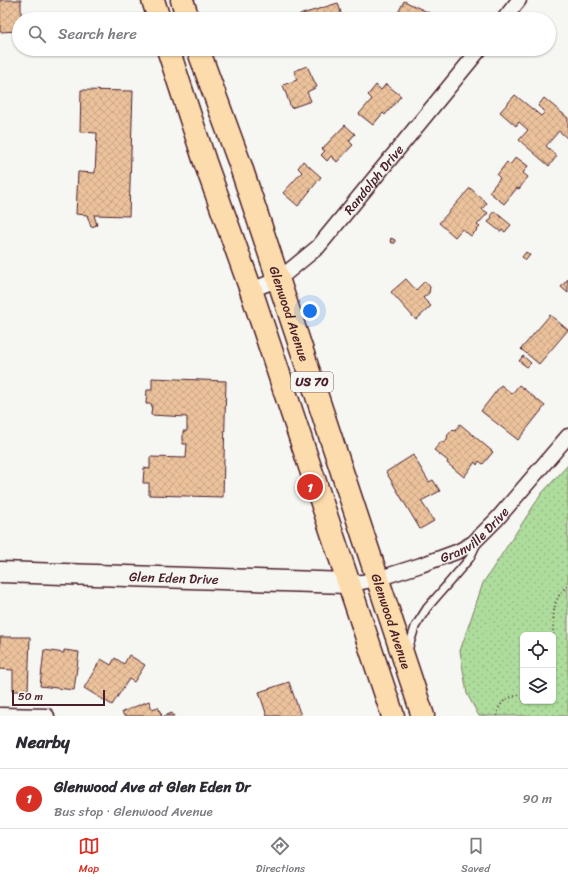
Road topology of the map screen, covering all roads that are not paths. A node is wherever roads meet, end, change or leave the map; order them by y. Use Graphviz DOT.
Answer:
graph roads {
  1 [pos="153,0"];
  2 [pos="182,0"];
  3 [pos="520,0"];
  4 [pos="157,12"];
  5 [pos="186,12"];
  6 [pos="510,12"];
  7 [pos="170,56"];
  8 [pos="201,56"];
  9 [pos="474,56"];
  10 [pos="278,279"];
  11 [pos="251,290"];
  12 [pos="568,436"];
  13 [pos="479,538"];
  14 [pos="0,572"];
  15 [pos="377,579"];
  16 [pos="348,583"];
  17 [pos="405,662"];
  18 [pos="0,715"];
  19 [pos="47,716"];
  20 [pos="393,716"];
  21 [pos="423,716"];
  1 -- 4 [label="main road"];
  2 -- 5 [label="main road"];
  3 -- 6 [label="street"];
  7 -- 11 [label="main road, US 70"];
  8 -- 10 [label="main road, Glenwood Avenue / US 70"];
  9 -- 10 [label="street, Randolph Drive"];
  10 -- 11 [label="street, Randolph Drive"];
  10 -- 15 [label="main road, Glenwood Avenue / US 70"];
  11 -- 16 [label="main road, US 70"];
  12 -- 13 [label="street, Granville Drive"];
  13 -- 15 [label="street, Granville Drive"];
  13 -- 17 [label="lane"];
  14 -- 16 [label="main road, Glen Eden Drive"];
  15 -- 16 [label="street, Granville Drive"];
  15 -- 17 [label="main road, Glenwood Avenue / US 70"];
  16 -- 20 [label="main road, US 70"];
  17 -- 21 [label="main road, Glenwood Avenue / US 70"];
  18 -- 19 [label="street"];
}
